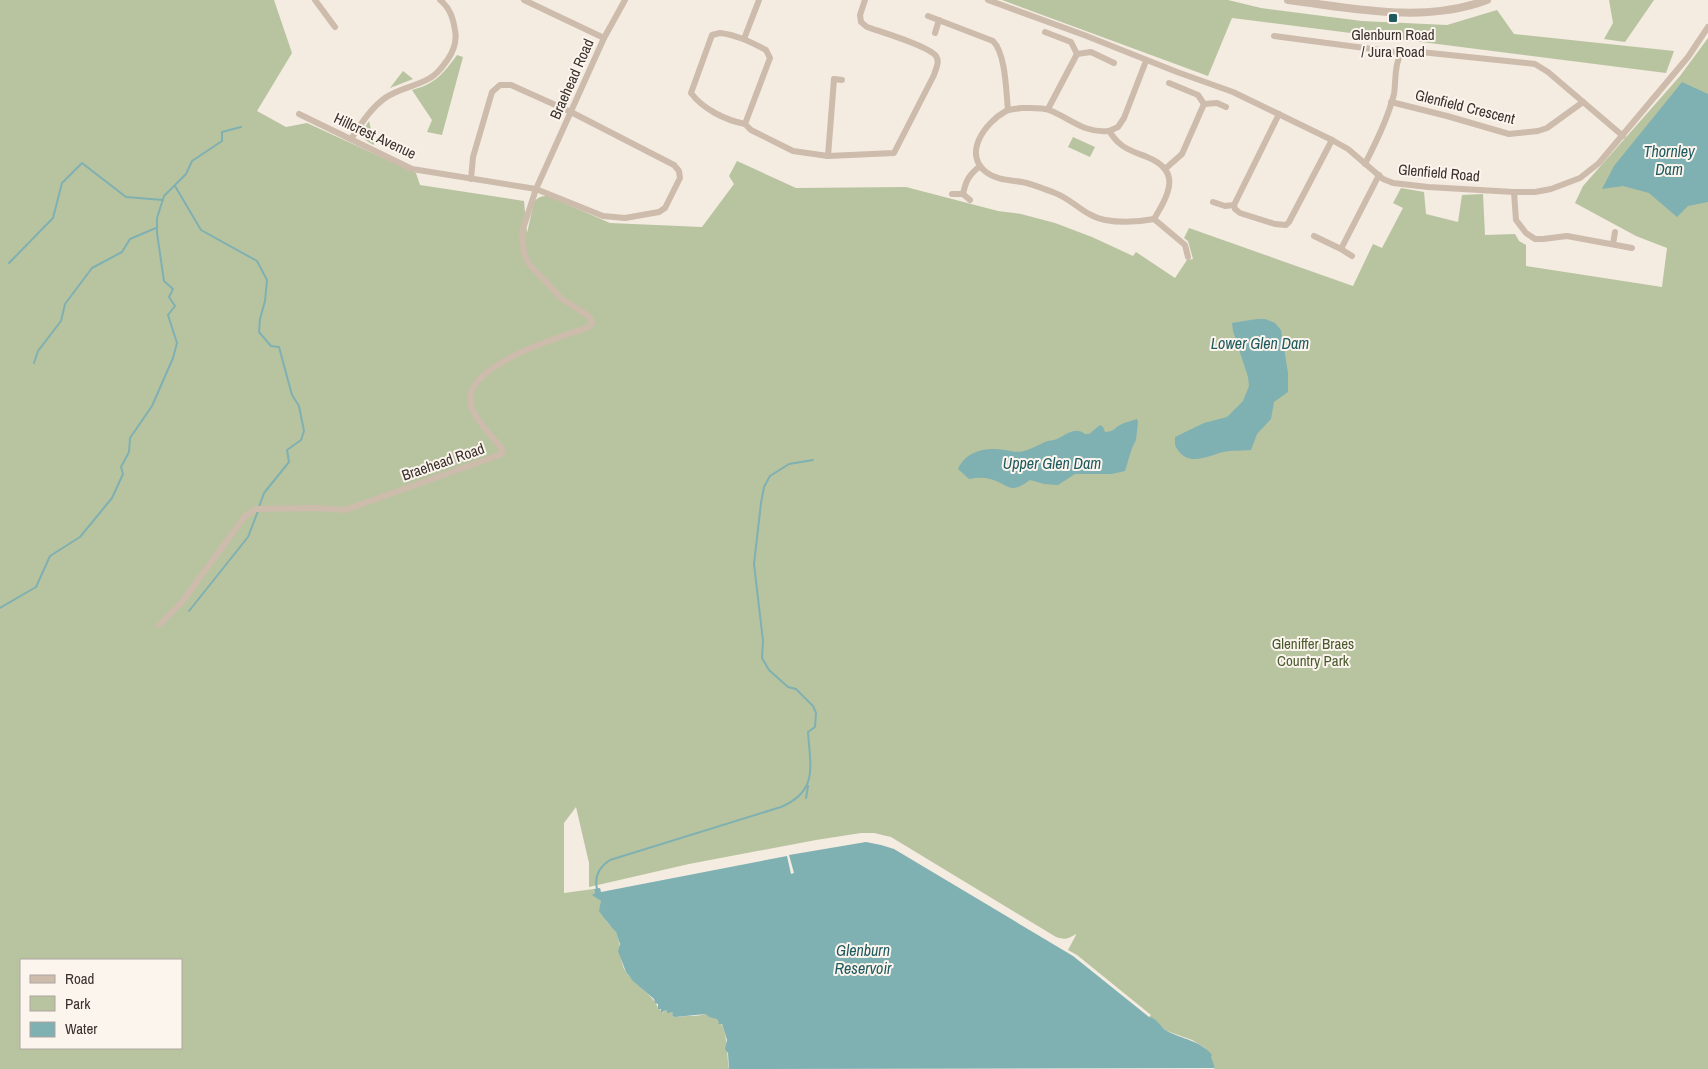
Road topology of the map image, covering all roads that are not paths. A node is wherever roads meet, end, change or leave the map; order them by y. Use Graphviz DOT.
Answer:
graph roads {
  1 [pos="315,0"];
  2 [pos="440,0"];
  3 [pos="524,0"];
  4 [pos="626,0"];
  5 [pos="760,0"];
  6 [pos="865,0"];
  7 [pos="988,0"];
  8 [pos="1288,0"];
  9 [pos="1487,0"];
  10 [pos="928,16"];
  11 [pos="939,20"];
  12 [pos="335,27"];
  13 [pos="1708,28"];
  14 [pos="1045,32"];
  15 [pos="935,33"];
  16 [pos="1274,36"];
  17 [pos="604,38"];
  18 [pos="744,39"];
  19 [pos="1077,54"];
  20 [pos="1400,56"];
  21 [pos="1146,61"];
  22 [pos="1114,63"];
  23 [pos="842,80"];
  24 [pos="1169,83"];
  25 [pos="1392,102"];
  26 [pos="1583,102"];
  27 [pos="1204,104"];
  28 [pos="1226,107"];
  29 [pos="1048,109"];
  30 [pos="1008,110"];
  31 [pos="571,112"];
  32 [pos="299,114"];
  33 [pos="1279,114"];
  34 [pos="745,124"];
  35 [pos="1109,132"];
  36 [pos="1623,136"];
  37 [pos="350,139"];
  38 [pos="1332,140"];
  39 [pos="828,156"];
  40 [pos="1365,164"];
  41 [pos="980,166"];
  42 [pos="1165,169"];
  43 [pos="1379,175"];
  44 [pos="471,179"];
  45 [pos="536,189"];
  46 [pos="1514,192"];
  47 [pos="952,194"];
  48 [pos="963,194"];
  49 [pos="970,200"];
  50 [pos="1213,202"];
  51 [pos="1234,204"];
  52 [pos="1154,219"];
  53 [pos="1615,232"];
  54 [pos="1314,236"];
  55 [pos="1613,244"];
  56 [pos="1632,248"];
  57 [pos="1341,250"];
  58 [pos="1352,256"];
  59 [pos="1188,257"];
  60 [pos="159,624"];
  1 -- 12 [label="street"];
  2 -- 37 [label="street"];
  3 -- 17 [label="street"];
  4 -- 17 [label="street, Braehead Road"];
  5 -- 18 [label="street"];
  6 -- 39 [label="street"];
  7 -- 21 [label="street, Glenfield Road"];
  8 -- 9 [label="street"];
  10 -- 11 [label="street"];
  11 -- 15 [label="street"];
  11 -- 30 [label="street"];
  13 -- 36 [label="street, Glenfield Road"];
  14 -- 19 [label="street"];
  16 -- 20 [label="street"];
  17 -- 31 [label="street, Braehead Road"];
  18 -- 34 [label="street"];
  18 -- 34 [label="street"];
  19 -- 22 [label="street"];
  19 -- 29 [label="street"];
  20 -- 25 [label="street, Glenfield Crescent"];
  20 -- 26 [label="street"];
  21 -- 33 [label="street, Glenfield Road"];
  21 -- 35 [label="street"];
  23 -- 39 [label="street"];
  24 -- 27 [label="street"];
  25 -- 26 [label="street, Glenfield Crescent"];
  25 -- 40 [label="street, Glenfield Crescent"];
  26 -- 36 [label="street"];
  27 -- 28 [label="street"];
  27 -- 42 [label="street"];
  29 -- 30 [label="street"];
  29 -- 35 [label="street"];
  30 -- 41 [label="street"];
  31 -- 44 [label="street"];
  31 -- 45 [label="street, Braehead Road"];
  31 -- 45 [label="street, Hillcrest Avenue"];
  32 -- 37 [label="street, Hillcrest Avenue"];
  33 -- 38 [label="street, Glenfield Road"];
  33 -- 51 [label="street"];
  34 -- 39 [label="street"];
  35 -- 42 [label="street"];
  36 -- 46 [label="street, Glenfield Road"];
  37 -- 44 [label="street, Hillcrest Avenue"];
  38 -- 40 [label="street, Glenfield Road"];
  38 -- 51 [label="street"];
  40 -- 43 [label="street, Glenfield Road"];
  41 -- 48 [label="street"];
  41 -- 52 [label="street"];
  42 -- 52 [label="street"];
  43 -- 46 [label="street, Glenfield Road"];
  43 -- 57 [label="street"];
  44 -- 45 [label="street, Hillcrest Avenue"];
  45 -- 60 [label="street, Braehead Road"];
  46 -- 55 [label="street"];
  47 -- 48 [label="street"];
  48 -- 49 [label="street"];
  50 -- 51 [label="street"];
  52 -- 59 [label="street"];
  53 -- 55 [label="street"];
  54 -- 57 [label="street"];
  55 -- 56 [label="street"];
  57 -- 58 [label="street"];
}
